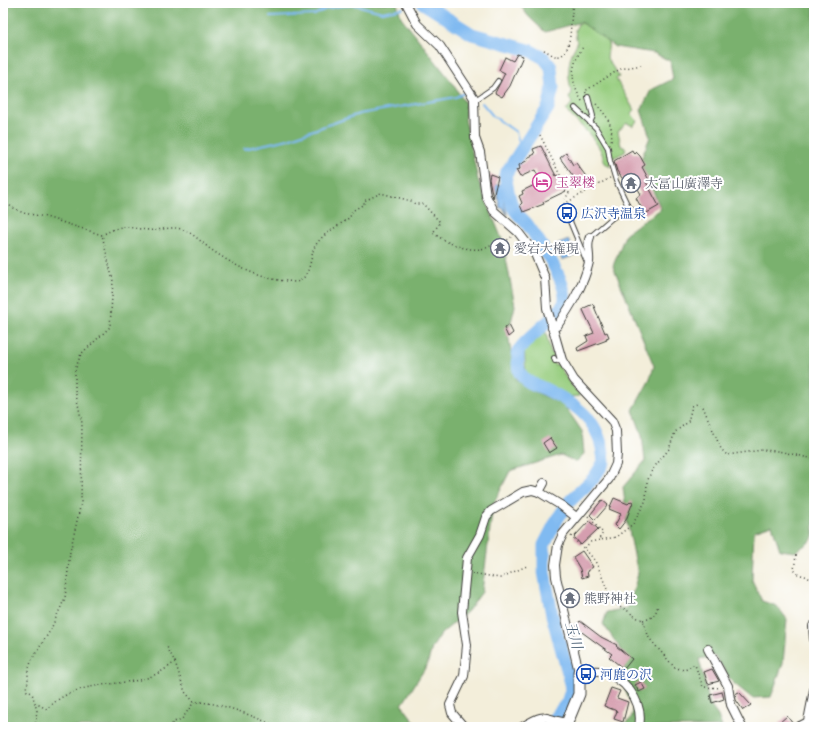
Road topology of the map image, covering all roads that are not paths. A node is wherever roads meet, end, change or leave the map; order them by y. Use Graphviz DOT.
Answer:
graph roads {
  1 [pos="406,3"];
  2 [pos="498,81"];
  3 [pos="588,98"];
  4 [pos="474,101"];
  5 [pos="575,108"];
  6 [pos="590,123"];
  7 [pos="626,207"];
  8 [pos="642,217"];
  9 [pos="569,219"];
  10 [pos="590,237"];
  11 [pos="588,264"];
  12 [pos="552,327"];
  13 [pos="544,483"];
  14 [pos="539,492"];
  15 [pos="576,517"];
  16 [pos="813,626"];
  17 [pos="814,639"];
  18 [pos="708,649"];
  19 [pos="579,672"];
  20 [pos="814,690"];
  21 [pos="811,720"];
  22 [pos="562,724"];
  23 [pos="464,727"];
  24 [pos="522,727"];
  25 [pos="639,727"];
  26 [pos="742,727"];
  27 [pos="798,727"];
  1 -- 4 [label="street"];
  2 -- 4 [label="lane"];
  3 -- 6 [label="lane"];
  4 -- 12 [label="street"];
  5 -- 6 [label="lane"];
  6 -- 7 [label="lane"];
  7 -- 8 [label="lane"];
  7 -- 10 [label="lane"];
  9 -- 11 [label="lane"];
  10 -- 11 [label="street"];
  11 -- 12 [label="street"];
  12 -- 15 [label="street"];
  13 -- 14 [label="street"];
  14 -- 15 [label="street"];
  14 -- 23 [label="street"];
  15 -- 19 [label="street"];
  16 -- 17 [label="street"];
  18 -- 26 [label="street"];
  19 -- 22 [label="street"];
  19 -- 25 [label="street"];
  20 -- 21 [label="street"];
  21 -- 27 [label="street"];
  22 -- 24 [label="street"];
}
